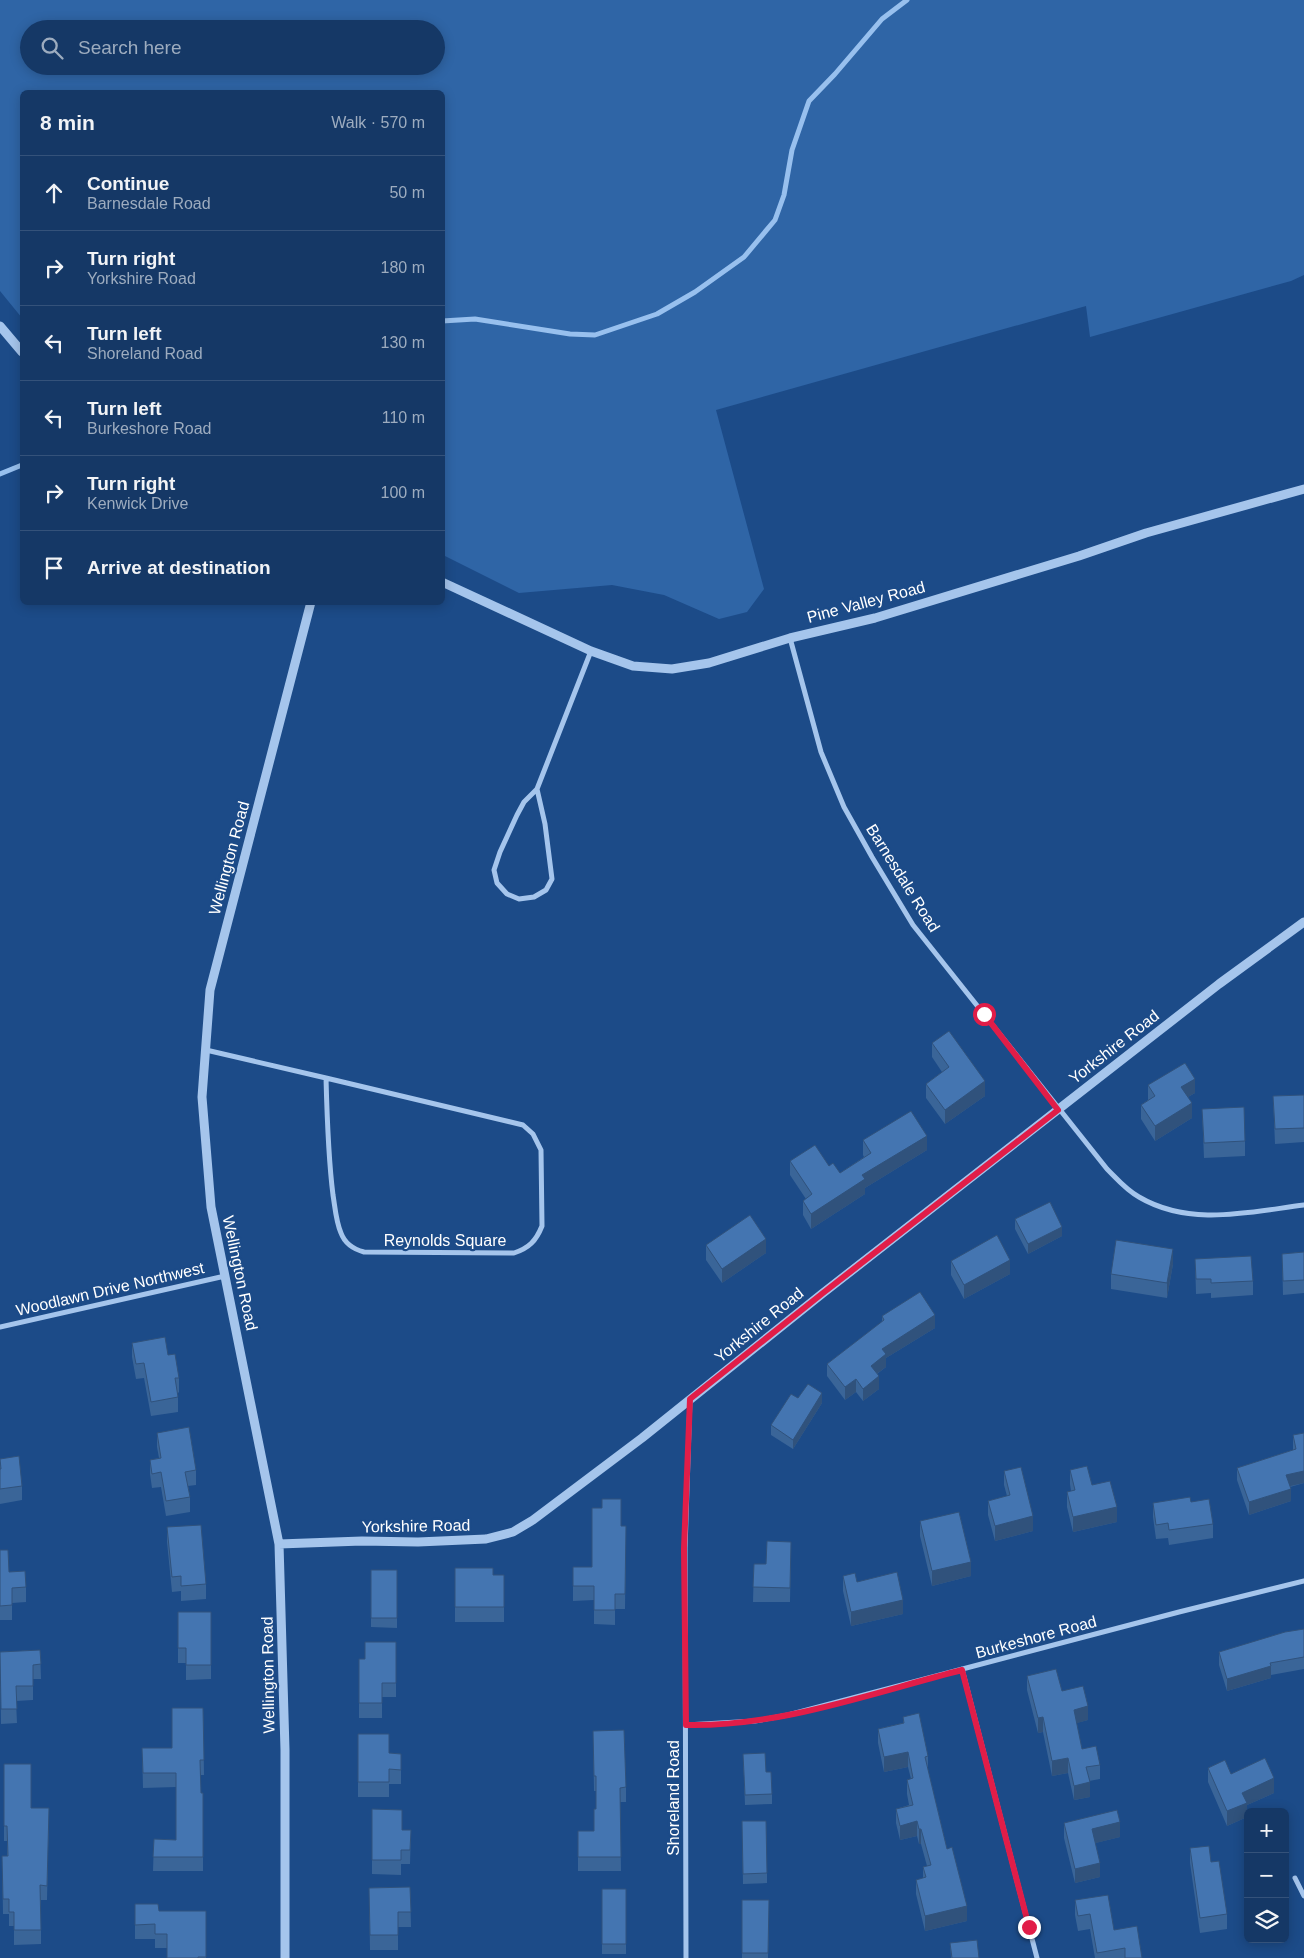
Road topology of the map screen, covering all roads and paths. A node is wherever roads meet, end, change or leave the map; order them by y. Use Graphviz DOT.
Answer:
graph roads {
  1 [pos="0,326"];
  2 [pos="20,350"];
  3 [pos="1304,490"];
  4 [pos="445,583"];
  5 [pos="310,605"];
  6 [pos="790,638"];
  7 [pos="591,651"];
  8 [pos="537,789"];
  9 [pos="1304,922"];
  10 [pos="206,1050"];
  11 [pos="326,1078"];
  12 [pos="1058,1110"];
  13 [pos="1304,1206"];
  14 [pos="225,1276"];
  15 [pos="0,1327"];
  16 [pos="690,1399"];
  17 [pos="280,1544"];
  18 [pos="1304,1581"];
  19 [pos="962,1670"];
  20 [pos="686,1725"];
  21 [pos="1296,1878"];
  22 [pos="1304,1896"];
  23 [pos="286,1958"];
  24 [pos="686,1958"];
  25 [pos="1037,1958"];
  1 -- 2 [label="street"];
  3 -- 6 [label="street, Pine Valley Road"];
  4 -- 7 [label="street, Pine Valley Road"];
  5 -- 10 [label="street, Wellington Road"];
  6 -- 7 [label="street, Pine Valley Road"];
  6 -- 12 [label="street, Barnesdale Road"];
  7 -- 8 [label="street"];
  8 -- 8 [label="street"];
  9 -- 12 [label="street, Yorkshire Road"];
  10 -- 11 [label="street, Reynolds Square"];
  10 -- 14 [label="street, Wellington Road"];
  11 -- 11 [label="street, Reynolds Square"];
  12 -- 13 [label="street, Barnesdale Road"];
  12 -- 16 [label="street, Yorkshire Road"];
  14 -- 15 [label="street, Woodlawn Drive Northwest"];
  14 -- 17 [label="street, Wellington Road"];
  16 -- 17 [label="street, Yorkshire Road"];
  16 -- 20 [label="street, Shoreland Road"];
  17 -- 23 [label="street, Wellington Road"];
  18 -- 19 [label="street, Burkeshore Road"];
  19 -- 20 [label="street, Burkeshore Road"];
  19 -- 25 [label="street"];
  20 -- 24 [label="street, Shoreland Road"];
  21 -- 22 [label="street"];
}
